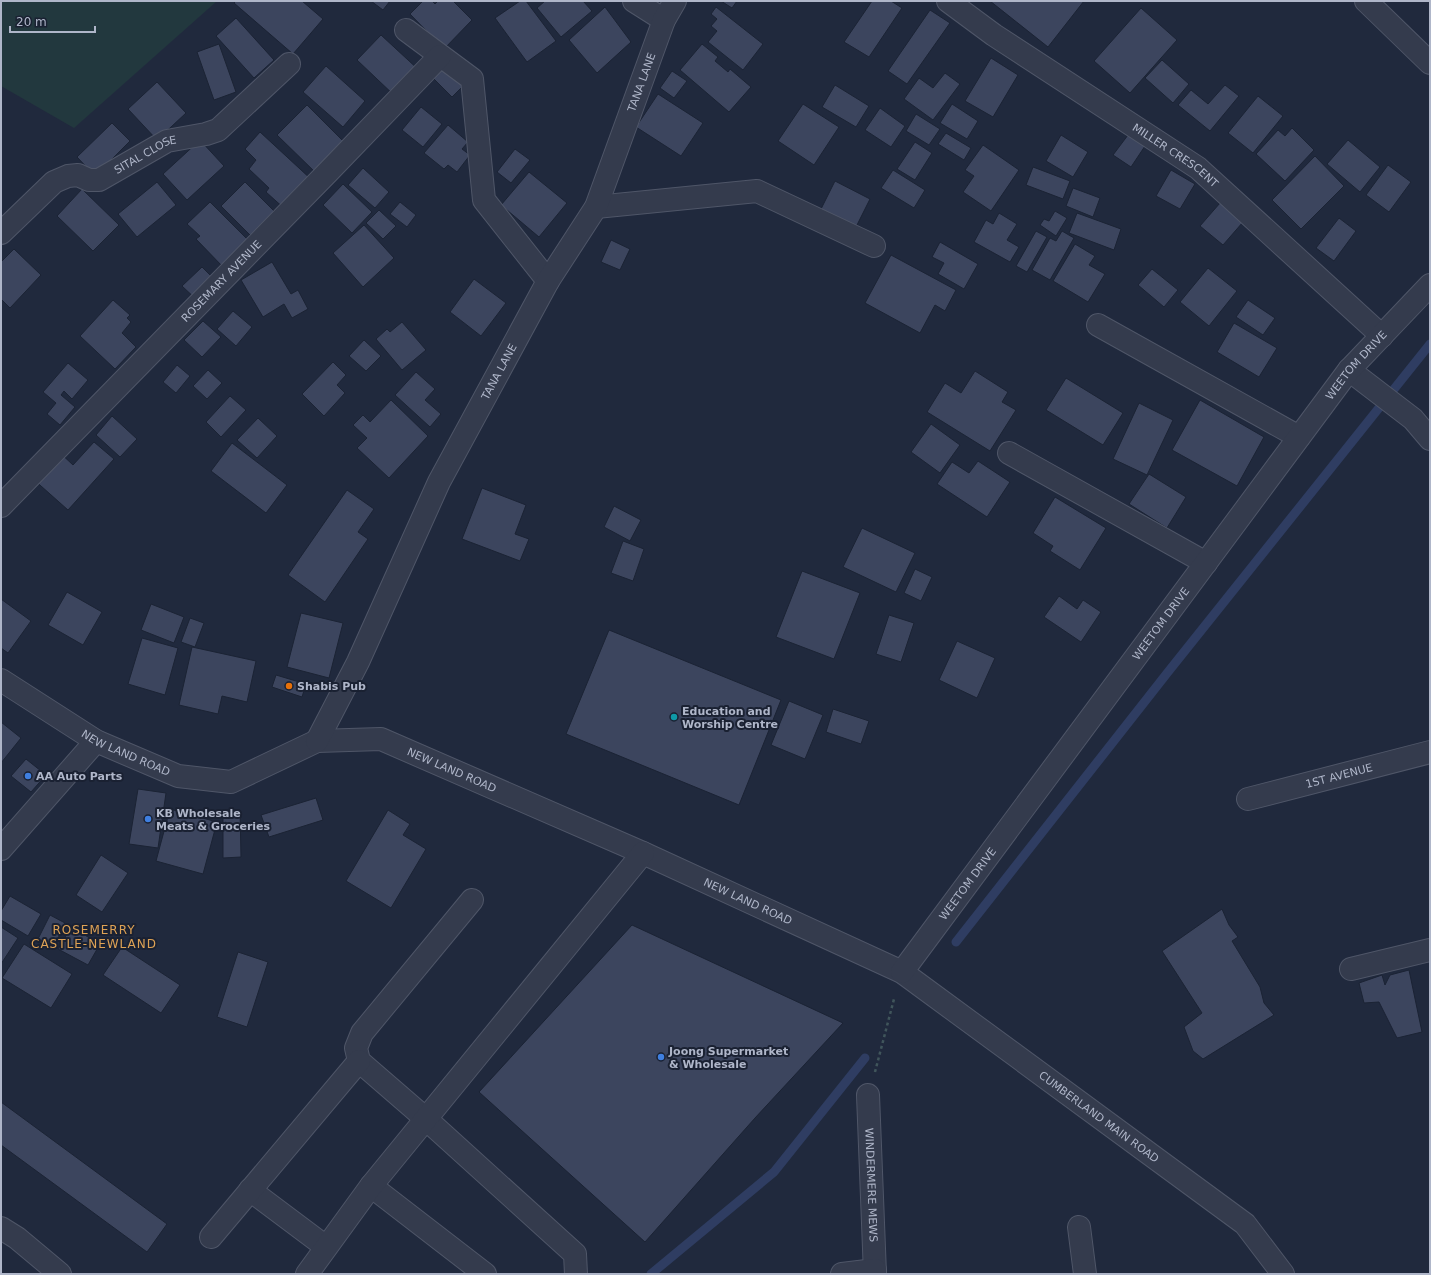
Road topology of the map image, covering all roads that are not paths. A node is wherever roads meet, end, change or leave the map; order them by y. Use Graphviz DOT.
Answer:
graph roads {
  1 [pos="634,1"];
  2 [pos="675,1"];
  3 [pos="948,1"];
  4 [pos="1366,1"];
  5 [pos="664,20"];
  6 [pos="406,30"];
  7 [pos="440,56"];
  8 [pos="1430,63"];
  9 [pos="289,64"];
  10 [pos="596,207"];
  11 [pos="1,233"];
  12 [pos="874,246"];
  13 [pos="548,281"];
  14 [pos="1430,285"];
  15 [pos="1098,325"];
  16 [pos="1382,336"];
  17 [pos="1350,370"];
  18 [pos="1299,437"];
  19 [pos="1430,440"];
  20 [pos="1009,453"];
  21 [pos="1,506"];
  22 [pos="1206,563"];
  23 [pos="1,680"];
  24 [pos="96,741"];
  25 [pos="316,741"];
  26 [pos="1430,752"];
  27 [pos="1248,799"];
  28 [pos="1,849"];
  29 [pos="643,853"];
  30 [pos="472,900"];
  31 [pos="1430,950"];
  32 [pos="1351,969"];
  33 [pos="902,972"];
  34 [pos="358,1061"];
  35 [pos="868,1095"];
  36 [pos="426,1119"];
  37 [pos="371,1186"];
  38 [pos="250,1190"];
  39 [pos="1079,1227"];
  40 [pos="1,1228"];
  41 [pos="211,1237"];
  42 [pos="326,1247"];
  43 [pos="875,1272"];
  44 [pos="60,1274"];
  45 [pos="307,1274"];
  46 [pos="485,1274"];
  47 [pos="576,1274"];
  48 [pos="842,1274"];
  49 [pos="1085,1274"];
  50 [pos="1283,1274"];
  1 -- 5 [label="street"];
  2 -- 5 [label="street, TANA LANE"];
  3 -- 16 [label="street, MILLER CRESCENT"];
  4 -- 8 [label="street"];
  5 -- 10 [label="street, TANA LANE"];
  6 -- 7 [label="street"];
  7 -- 13 [label="street"];
  7 -- 21 [label="street, ROSEMARY AVENUE"];
  9 -- 11 [label="street, SITAL CLOSE"];
  10 -- 12 [label="street"];
  10 -- 13 [label="street, TANA LANE"];
  13 -- 25 [label="street, TANA LANE"];
  14 -- 16 [label="street, WEETOM DRIVE"];
  15 -- 18 [label="street"];
  16 -- 17 [label="street, WEETOM DRIVE"];
  17 -- 18 [label="street, WEETOM DRIVE"];
  17 -- 19 [label="street"];
  18 -- 22 [label="street, WEETOM DRIVE"];
  20 -- 22 [label="street"];
  22 -- 33 [label="street, WEETOM DRIVE"];
  23 -- 24 [label="street, NEW LAND ROAD"];
  24 -- 25 [label="street, NEW LAND ROAD"];
  24 -- 28 [label="street"];
  25 -- 29 [label="street, NEW LAND ROAD"];
  26 -- 27 [label="street, 1ST AVENUE"];
  29 -- 33 [label="street, NEW LAND ROAD"];
  29 -- 36 [label="street"];
  30 -- 34 [label="street"];
  31 -- 32 [label="street"];
  33 -- 50 [label="street, CUMBERLAND MAIN ROAD"];
  34 -- 36 [label="street"];
  34 -- 38 [label="street"];
  35 -- 43 [label="street, WINDERMERE MEWS"];
  36 -- 37 [label="street"];
  36 -- 47 [label="street"];
  37 -- 42 [label="street"];
  37 -- 46 [label="street"];
  38 -- 41 [label="street"];
  38 -- 42 [label="street"];
  39 -- 49 [label="street"];
  40 -- 44 [label="street"];
  42 -- 45 [label="street"];
  43 -- 48 [label="street"];
}
